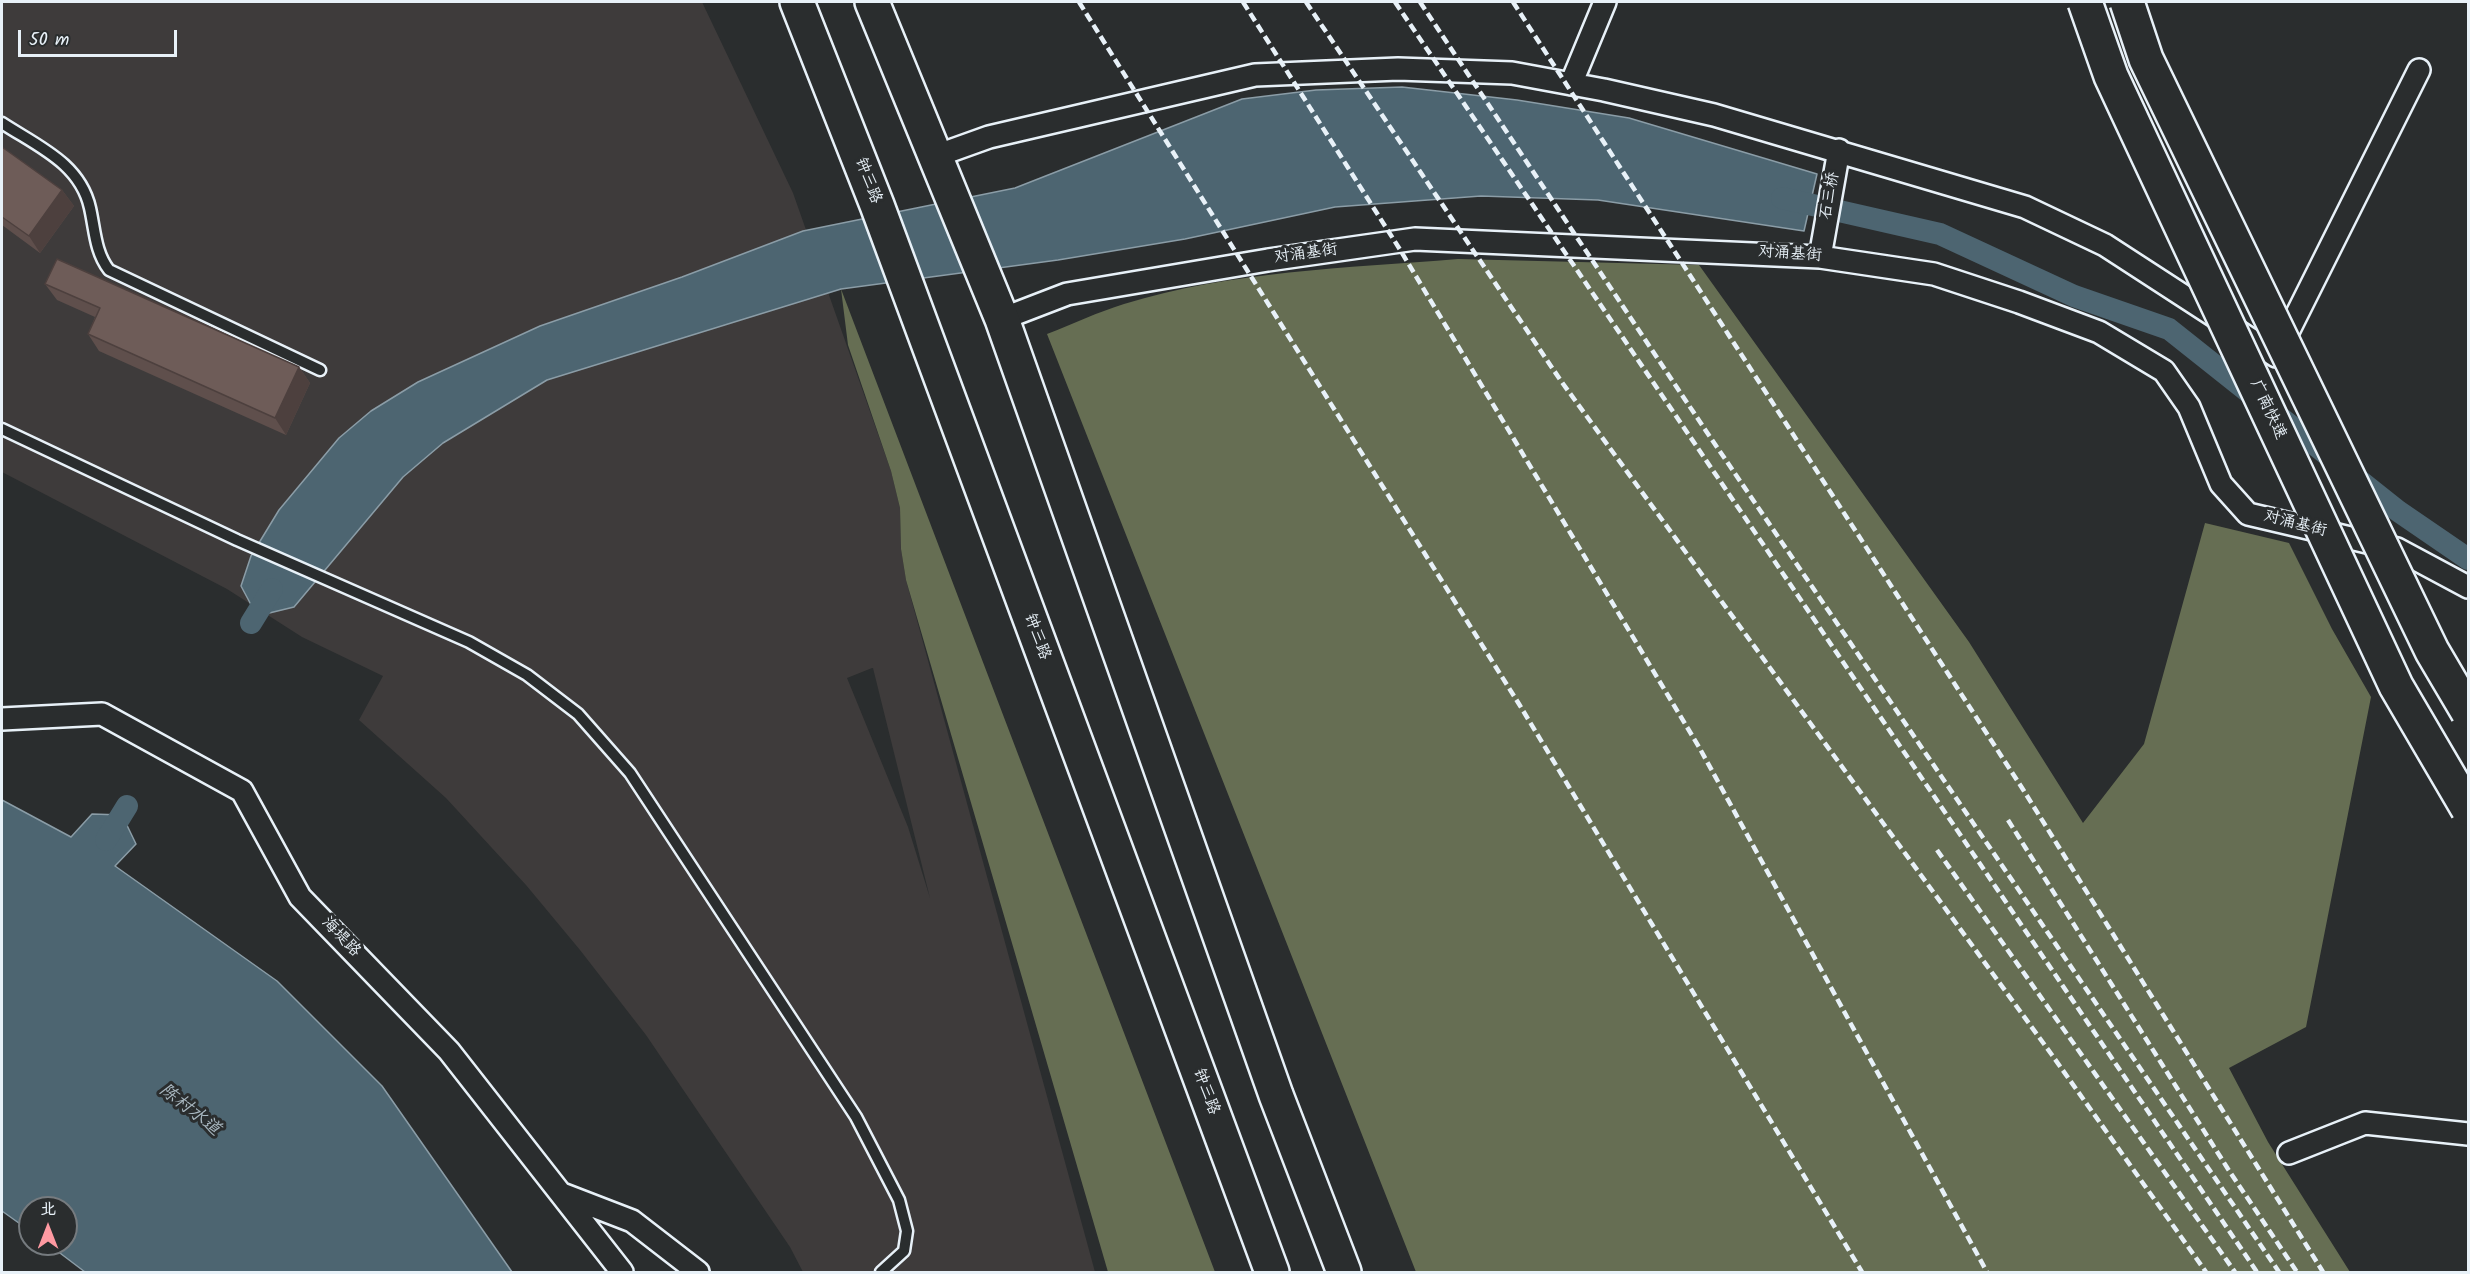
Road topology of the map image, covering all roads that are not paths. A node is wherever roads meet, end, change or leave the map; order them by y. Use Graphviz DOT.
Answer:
graph roads {
  1 [pos="797,2"];
  2 [pos="872,2"];
  3 [pos="1605,2"];
  4 [pos="2085,2"];
  5 [pos="2127,2"];
  6 [pos="2419,70"];
  7 [pos="1571,84"];
  8 [pos="2,123"];
  9 [pos="1839,150"];
  10 [pos="936,156"];
  11 [pos="1821,249"];
  12 [pos="1002,319"];
  13 [pos="320,370"];
  14 [pos="2,429"];
  15 [pos="2469,587"];
  16 [pos="2469,712"];
  17 [pos="2,719"];
  18 [pos="2469,809"];
  19 [pos="2469,1134"];
  20 [pos="2289,1153"];
  21 [pos="562,1194"];
  22 [pos="622,1272"];
  23 [pos="698,1272"];
  24 [pos="881,1272"];
  25 [pos="1272,1272"];
  26 [pos="1344,1272"];
  1 -- 25 [label="main road, 钟三路"];
  2 -- 10 [label="main road"];
  3 -- 7 [label="street"];
  4 -- 18 [label="main road, 广南快速, bridge"];
  5 -- 16 [label="main road, bridge"];
  6 -- 9 [label="street"];
  7 -- 9 [label="street"];
  7 -- 10 [label="street"];
  8 -- 13 [label="lane"];
  9 -- 11 [label="street, 石三桥"];
  10 -- 12 [label="main road"];
  11 -- 12 [label="street, 对涌基街"];
  11 -- 15 [label="street, 对涌基街"];
  12 -- 26 [label="main road"];
  14 -- 24 [label="lane"];
  17 -- 21 [label="street, 海堤路"];
  19 -- 20 [label="street"];
  21 -- 22 [label="street, 海堤路"];
  21 -- 23 [label="street"];
}
